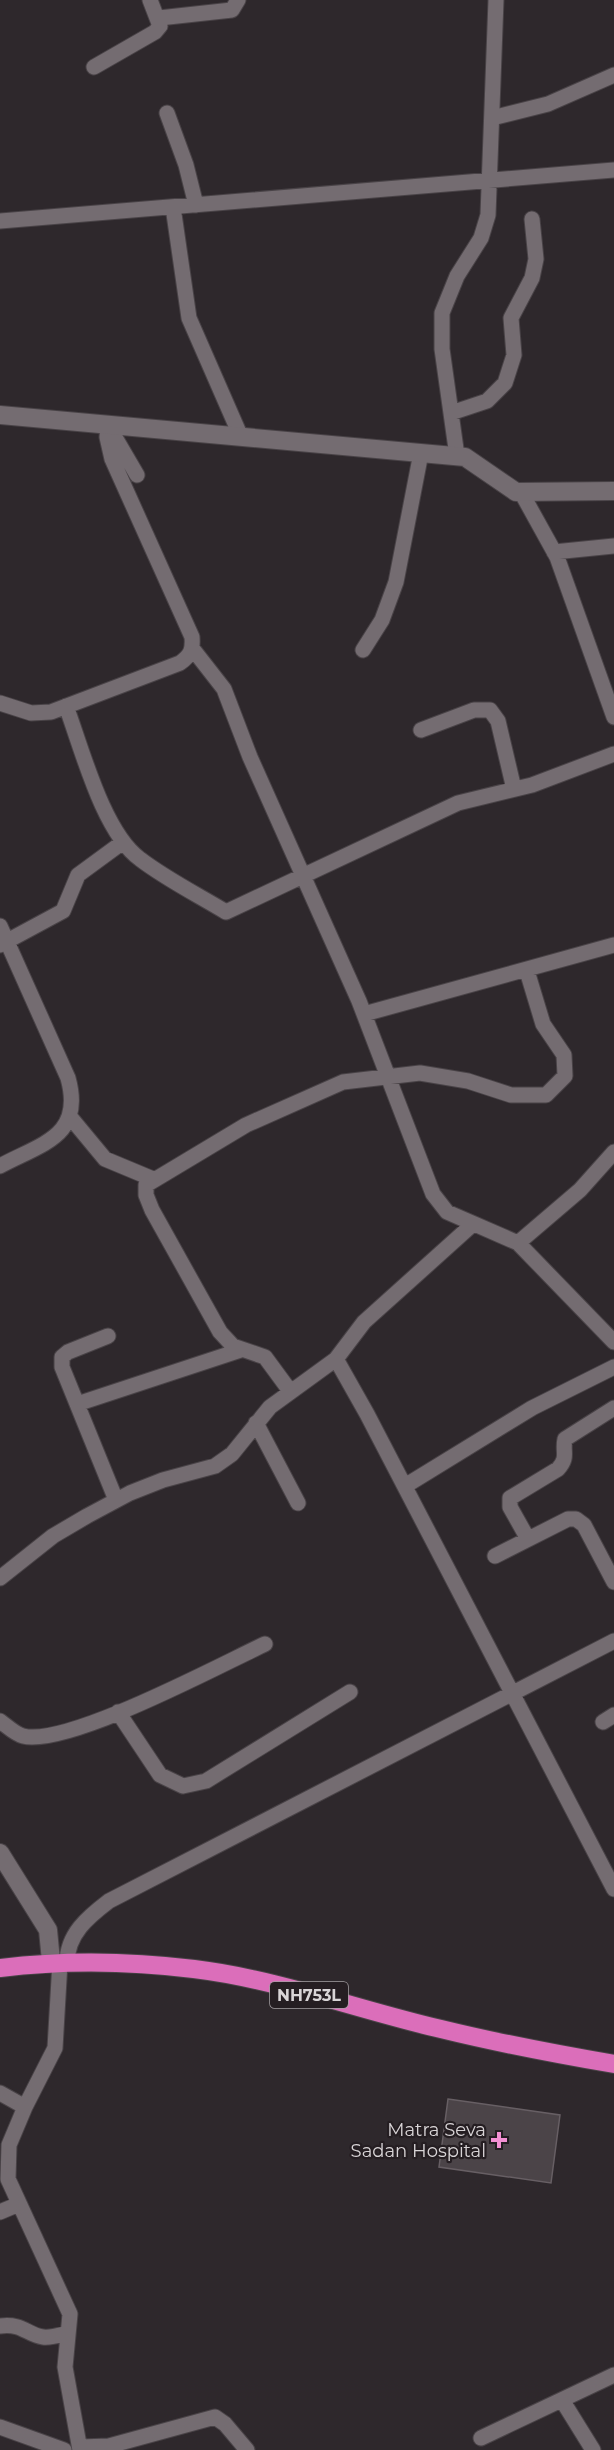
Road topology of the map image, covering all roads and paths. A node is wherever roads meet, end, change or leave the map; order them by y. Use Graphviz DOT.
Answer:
graph roads {
  1 [pos="150,0"];
  2 [pos="238,0"];
  3 [pos="496,0"];
  4 [pos="159,18"];
  5 [pos="94,67"];
  6 [pos="614,75"];
  7 [pos="167,113"];
  8 [pos="492,118"];
  9 [pos="614,170"];
  10 [pos="491,180"];
  11 [pos="196,205"];
  12 [pos="173,207"];
  13 [pos="532,219"];
  14 [pos="0,221"];
  15 [pos="451,413"];
  16 [pos="0,415"];
  17 [pos="108,425"];
  18 [pos="241,437"];
  19 [pos="422,453"];
  20 [pos="457,456"];
  21 [pos="137,475"];
  22 [pos="614,491"];
  23 [pos="521,492"];
  24 [pos="614,546"];
  25 [pos="554,552"];
  26 [pos="192,648"];
  27 [pos="363,650"];
  28 [pos="0,703"];
  29 [pos="66,706"];
  30 [pos="614,717"];
  31 [pos="421,730"];
  32 [pos="614,754"];
  33 [pos="514,789"];
  34 [pos="123,842"];
  35 [pos="303,875"];
  36 [pos="0,926"];
  37 [pos="4,943"];
  38 [pos="614,945"];
  39 [pos="527,971"];
  40 [pos="364,1014"];
  41 [pos="388,1077"];
  42 [pos="71,1118"];
  43 [pos="614,1152"];
  44 [pos="0,1166"];
  45 [pos="153,1179"];
  46 [pos="473,1224"];
  47 [pos="518,1243"];
  48 [pos="108,1336"];
  49 [pos="614,1342"];
  50 [pos="241,1350"];
  51 [pos="336,1359"];
  52 [pos="614,1367"];
  53 [pos="290,1391"];
  54 [pos="77,1404"];
  55 [pos="613,1413"];
  56 [pos="256,1423"];
  57 [pos="405,1486"];
  58 [pos="116,1500"];
  59 [pos="298,1503"];
  60 [pos="528,1539"];
  61 [pos="495,1556"];
  62 [pos="0,1578"];
  63 [pos="614,1582"];
  64 [pos="614,1641"];
  65 [pos="265,1644"];
  66 [pos="351,1692"];
  67 [pos="512,1694"];
  68 [pos="118,1712"];
  69 [pos="0,1721"];
  70 [pos="0,1853"];
  71 [pos="614,1889"];
  72 [pos="59,1962"];
  73 [pos="0,1968"];
  74 [pos="614,2064"];
  75 [pos="0,2093"];
  76 [pos="25,2107"];
  77 [pos="19,2204"];
  78 [pos="0,2212"];
  79 [pos="0,2326"];
  80 [pos="68,2333"];
  81 [pos="614,2375"];
  82 [pos="562,2400"];
  83 [pos="0,2427"];
  84 [pos="481,2438"];
  85 [pos="80,2448"];
  86 [pos="64,2450"];
  87 [pos="247,2450"];
  88 [pos="593,2450"];
  1 -- 4 [label="street"];
  2 -- 4 [label="street"];
  3 -- 8 [label="street"];
  4 -- 5 [label="street"];
  6 -- 8 [label="street"];
  7 -- 11 [label="street"];
  8 -- 10 [label="street"];
  9 -- 10 [label="street"];
  10 -- 11 [label="street"];
  10 -- 15 [label="street"];
  11 -- 12 [label="street"];
  12 -- 14 [label="street"];
  12 -- 18 [label="street"];
  13 -- 15 [label="street"];
  15 -- 20 [label="street"];
  16 -- 17 [label="main road"];
  17 -- 18 [label="main road"];
  17 -- 21 [label="street"];
  17 -- 26 [label="street"];
  18 -- 19 [label="main road"];
  19 -- 20 [label="main road"];
  19 -- 27 [label="street"];
  20 -- 23 [label="main road"];
  22 -- 23 [label="main road"];
  23 -- 25 [label="street"];
  24 -- 25 [label="street"];
  25 -- 30 [label="street"];
  26 -- 29 [label="street"];
  26 -- 35 [label="street"];
  28 -- 29 [label="street"];
  29 -- 34 [label="street"];
  31 -- 33 [label="street"];
  32 -- 33 [label="street"];
  33 -- 35 [label="street"];
  34 -- 35 [label="street"];
  34 -- 37 [label="street"];
  35 -- 40 [label="street"];
  36 -- 37 [label="street"];
  37 -- 42 [label="street"];
  38 -- 39 [label="street"];
  39 -- 40 [label="street"];
  39 -- 41 [label="street"];
  40 -- 41 [label="street"];
  41 -- 45 [label="street"];
  41 -- 46 [label="street"];
  42 -- 44 [label="street"];
  42 -- 45 [label="street"];
  43 -- 47 [label="street"];
  45 -- 50 [label="street"];
  46 -- 47 [label="street"];
  46 -- 51 [label="street"];
  47 -- 49 [label="street"];
  48 -- 54 [label="street"];
  50 -- 53 [label="street"];
  50 -- 54 [label="street"];
  51 -- 53 [label="street"];
  51 -- 57 [label="street"];
  52 -- 57 [label="street"];
  53 -- 56 [label="street"];
  54 -- 58 [label="street"];
  55 -- 60 [label="street"];
  56 -- 58 [label="street"];
  56 -- 59 [label="street"];
  57 -- 67 [label="street"];
  58 -- 62 [label="street"];
  60 -- 61 [label="street"];
  60 -- 63 [label="street"];
  64 -- 67 [label="street"];
  65 -- 68 [label="street"];
  66 -- 68 [label="street"];
  67 -- 71 [label="street"];
  67 -- 72 [label="street"];
  68 -- 69 [label="street"];
  70 -- 72 [label="main road"];
  72 -- 73 [label="highway, NH753L"];
  72 -- 74 [label="highway, NH753L"];
  72 -- 76 [label="street"];
  75 -- 76 [label="street"];
  76 -- 77 [label="street"];
  77 -- 78 [label="street"];
  77 -- 80 [label="street"];
  79 -- 80 [label="street"];
  80 -- 85 [label="street"];
  81 -- 82 [label="street"];
  82 -- 84 [label="street"];
  82 -- 88 [label="street"];
  83 -- 86 [label="street"];
  85 -- 87 [label="street"];
}
